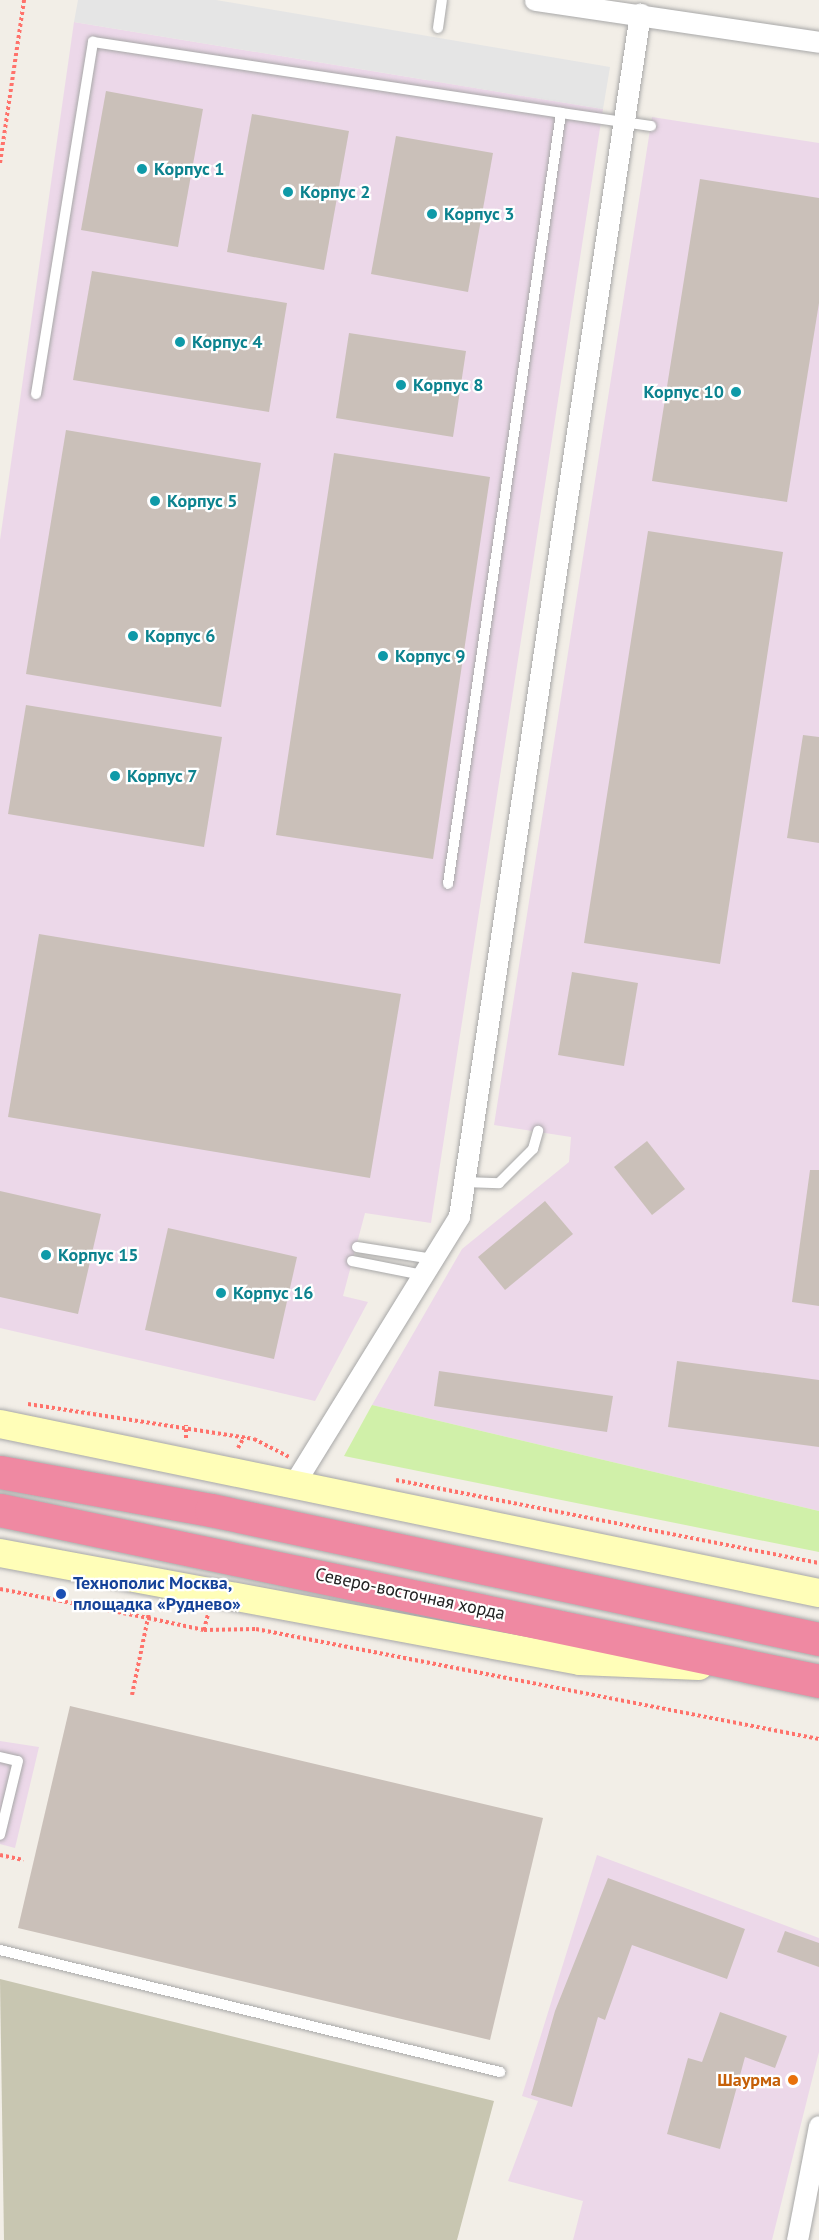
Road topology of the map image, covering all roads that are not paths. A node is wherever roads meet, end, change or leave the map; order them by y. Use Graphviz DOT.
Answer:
graph roads {
  1 [pos="442,0"];
  2 [pos="535,0"];
  3 [pos="640,14"];
  4 [pos="438,28"];
  5 [pos="819,42"];
  6 [pos="561,113"];
  7 [pos="623,121"];
  8 [pos="651,126"];
  9 [pos="36,394"];
  10 [pos="448,884"];
  11 [pos="538,1131"];
  12 [pos="464,1182"];
  13 [pos="357,1246"];
  14 [pos="352,1261"];
  15 [pos="428,1267"];
  16 [pos="9,1413"];
  17 [pos="294,1470"];
  18 [pos="0,1472"];
  19 [pos="0,1510"];
  20 [pos="0,1553"];
  21 [pos="768,1583"];
  22 [pos="819,1593"];
  23 [pos="819,1599"];
  24 [pos="819,1639"];
  25 [pos="756,1668"];
  26 [pos="819,1681"];
  27 [pos="0,1757"];
  28 [pos="0,1835"];
  29 [pos="0,1950"];
  30 [pos="500,2072"];
  31 [pos="819,2126"];
  32 [pos="797,2240"];
  1 -- 4 [label="lane"];
  2 -- 3 [label="street"];
  3 -- 5 [label="street"];
  3 -- 7 [label="street"];
  6 -- 7 [label="lane"];
  6 -- 9 [label="lane"];
  6 -- 10 [label="lane"];
  7 -- 8 [label="lane"];
  7 -- 12 [label="street"];
  11 -- 12 [label="lane"];
  12 -- 15 [label="street"];
  13 -- 15 [label="lane"];
  14 -- 15 [label="lane"];
  15 -- 17 [label="street"];
  16 -- 17 [label="street"];
  17 -- 21 [label="street"];
  18 -- 24 [label="highway"];
  19 -- 25 [label="highway, Северо-восточная хорда"];
  20 -- 25 [label="street"];
  21 -- 22 [label="street"];
  21 -- 23 [label="street"];
  25 -- 26 [label="highway, Северо-восточная хорда"];
  27 -- 28 [label="lane"];
  29 -- 30 [label="lane"];
  31 -- 32 [label="street"];
}
